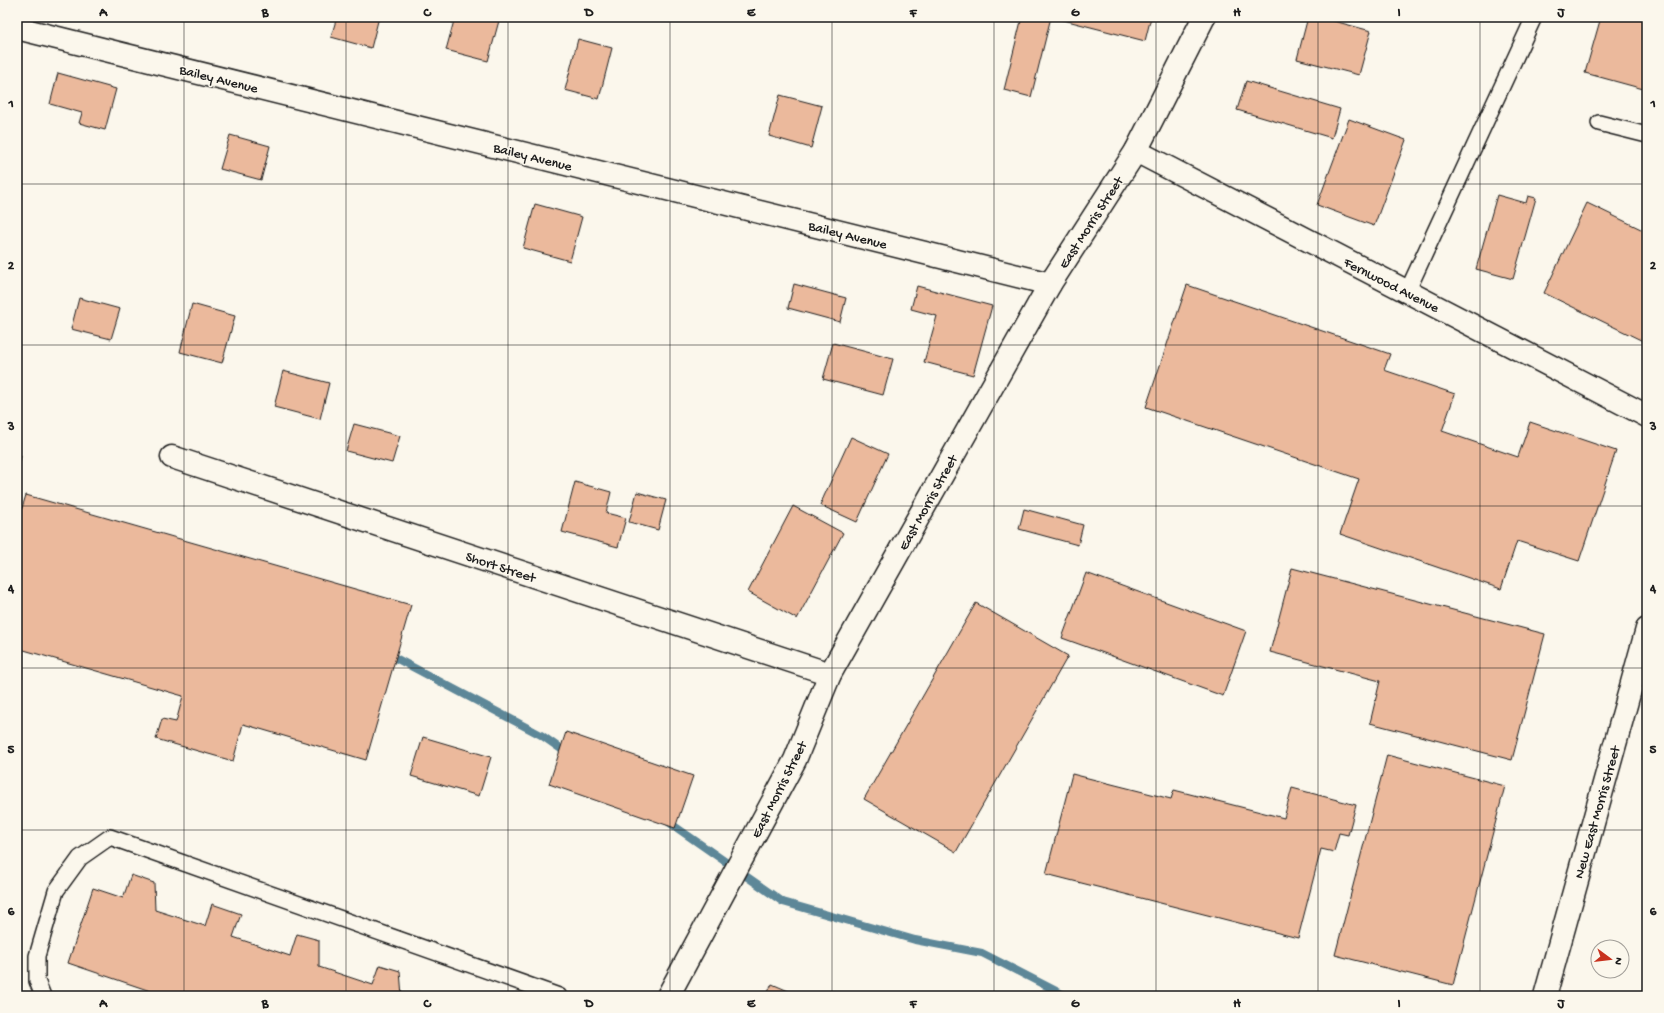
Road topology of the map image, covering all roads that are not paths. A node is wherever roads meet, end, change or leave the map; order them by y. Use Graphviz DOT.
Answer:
graph roads {
  1 [pos="1204,17"];
  2 [pos="1534,17"];
  3 [pos="17,28"];
  4 [pos="1599,123"];
  5 [pos="1647,135"];
  6 [pos="1136,151"];
  7 [pos="1050,284"];
  8 [pos="1407,292"];
  9 [pos="1647,416"];
  10 [pos="172,457"];
  11 [pos="1647,629"];
  12 [pos="830,674"];
  13 [pos="43,996"];
  14 [pos="559,996"];
  15 [pos="668,996"];
  16 [pos="1545,996"];
  1 -- 6 [label="street, East Morris Street"];
  2 -- 8 [label="lane"];
  3 -- 7 [label="street, Bailey Avenue"];
  4 -- 5 [label="lane"];
  6 -- 7 [label="street, East Morris Street"];
  6 -- 8 [label="street, Fernwood Avenue"];
  7 -- 12 [label="street, East Morris Street"];
  8 -- 9 [label="street, Fernwood Avenue"];
  10 -- 12 [label="street, Short Street"];
  11 -- 16 [label="street, New East Morris Street"];
  12 -- 15 [label="street, East Morris Street"];
  13 -- 14 [label="lane"];
}
